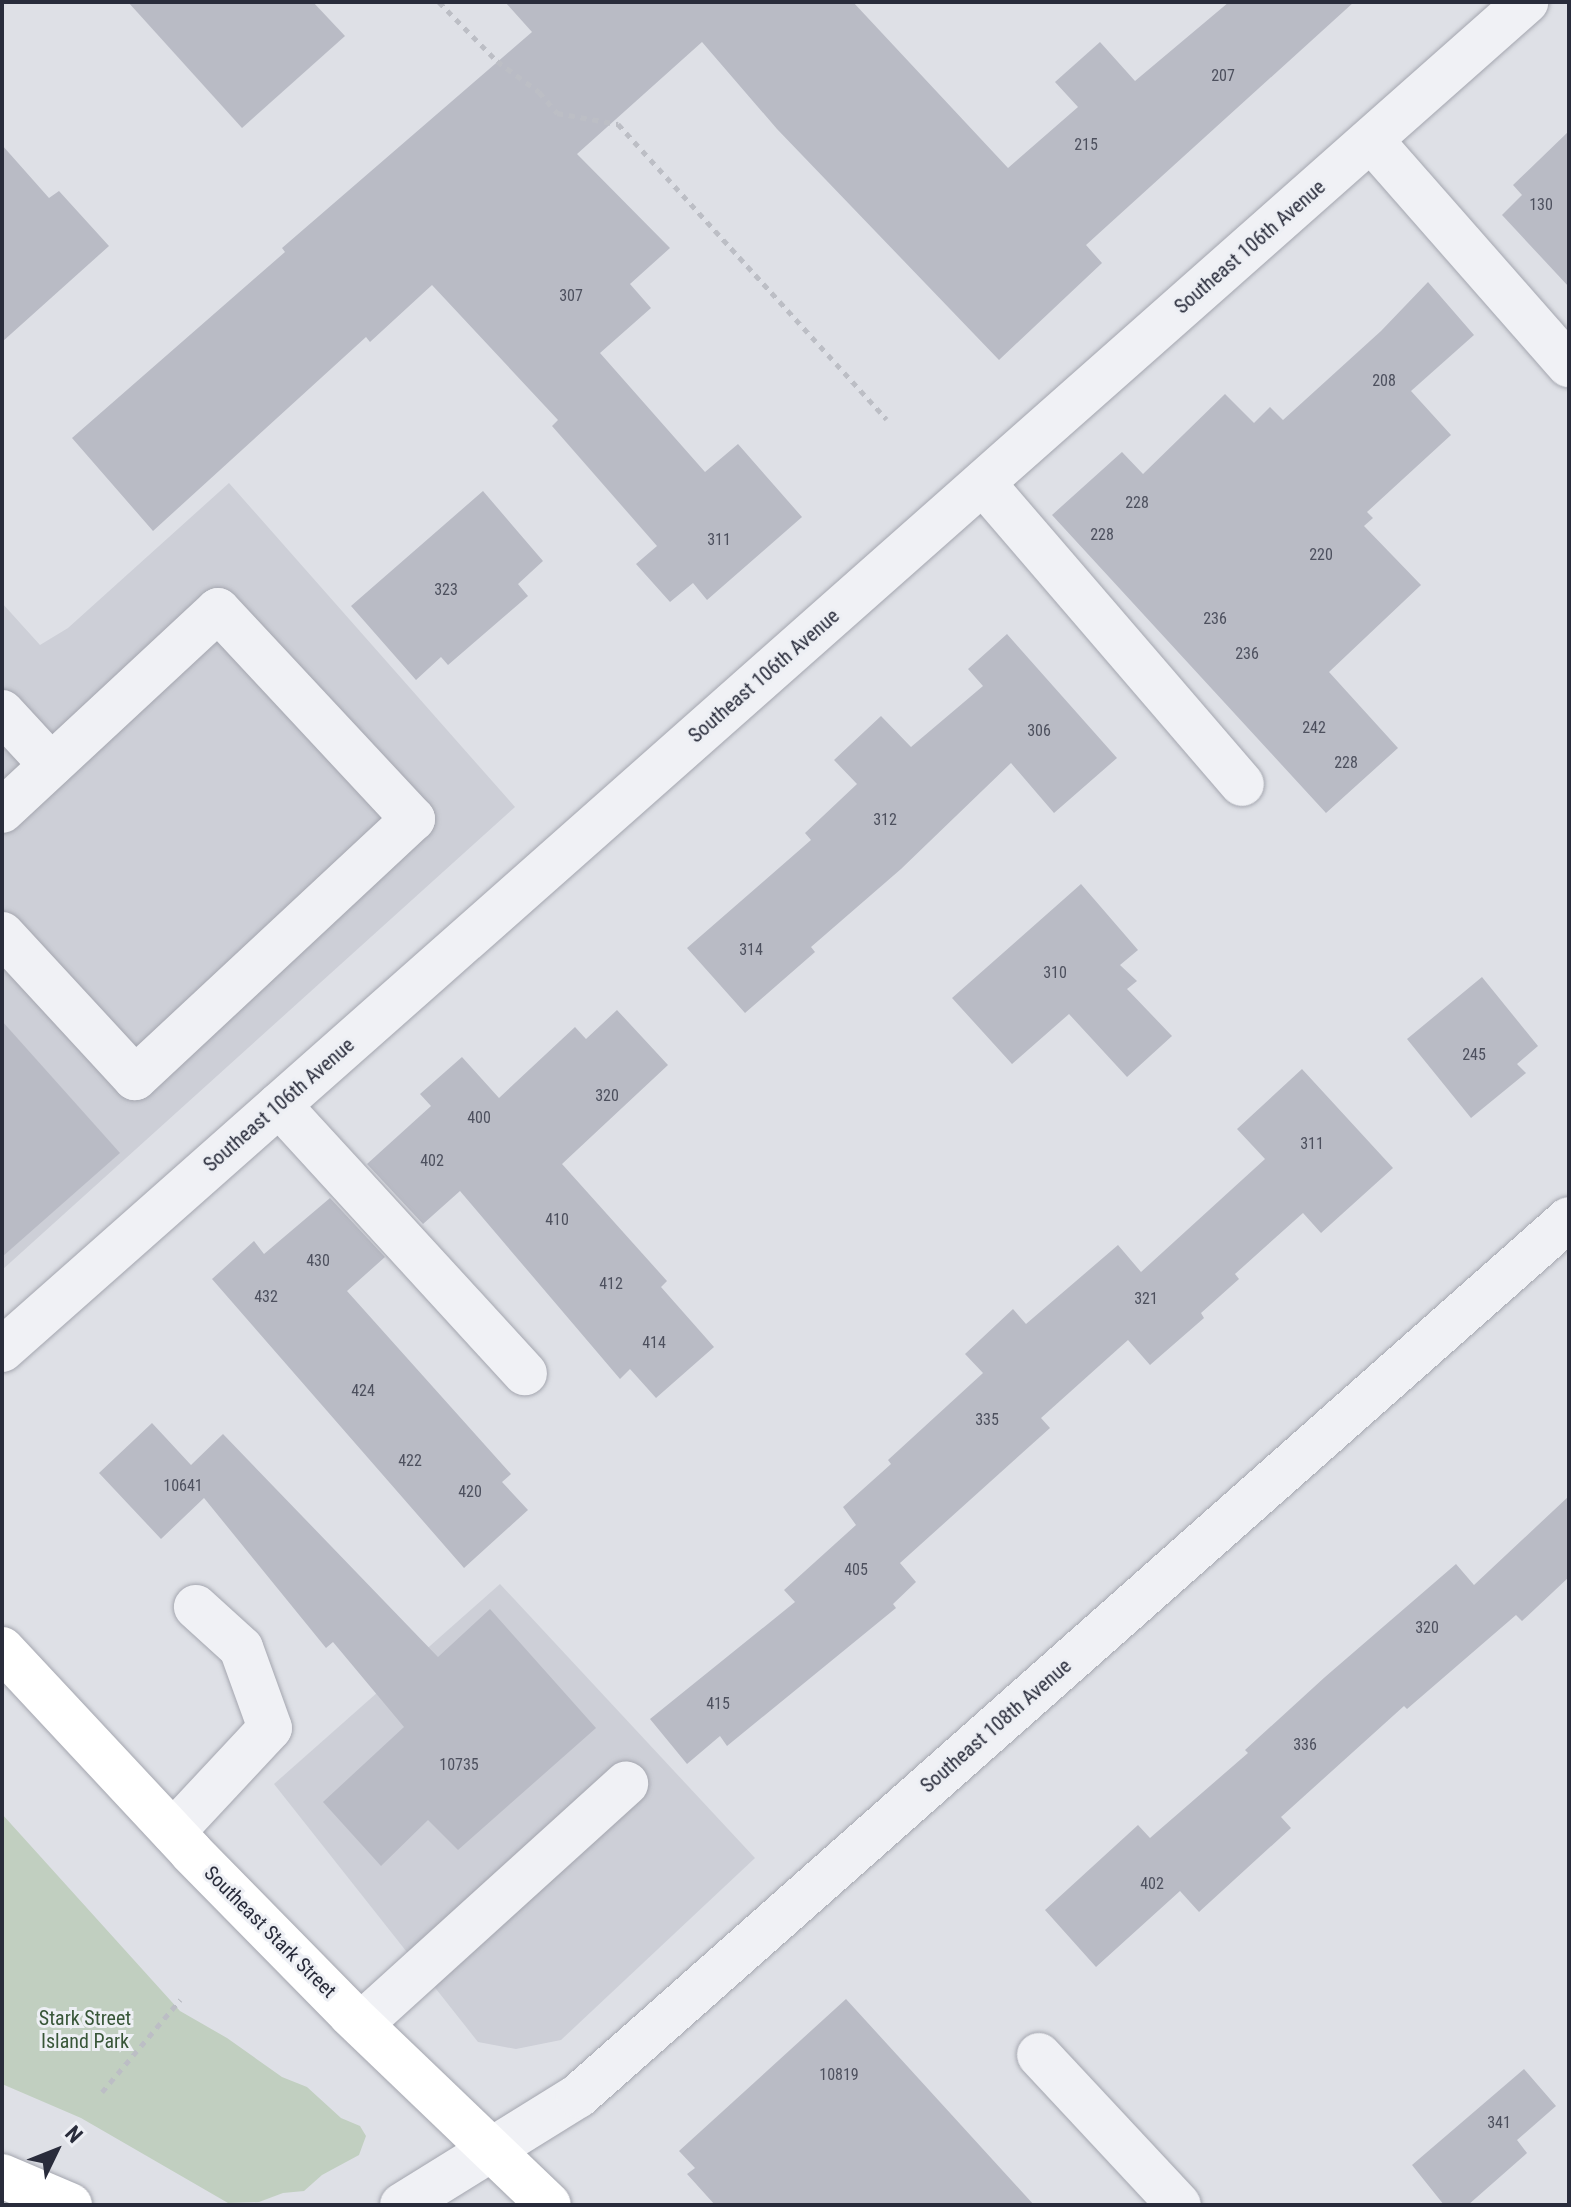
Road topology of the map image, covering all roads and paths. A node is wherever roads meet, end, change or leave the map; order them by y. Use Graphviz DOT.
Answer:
graph roads {
  1 [pos="439,2"];
  2 [pos="1526,2"];
  3 [pos="1371,140"];
  4 [pos="1569,365"];
  5 [pos="886,419"];
  6 [pos="983,483"];
  7 [pos="2,712"];
  8 [pos="51,765"];
  9 [pos="1242,784"];
  10 [pos="2,811"];
  11 [pos="2,934"];
  12 [pos="279,1105"];
  13 [pos="1569,1219"];
  14 [pos="2,1350"];
  15 [pos="525,1373"];
  16 [pos="196,1607"];
  17 [pos="2,1649"];
  18 [pos="626,1784"];
  19 [pos="173,1832"];
  20 [pos="180,2000"];
  21 [pos="361,2024"];
  22 [pos="1039,2055"];
  23 [pos="102,2092"];
  24 [pos="493,2149"];
  25 [pos="2,2176"];
  26 [pos="70,2205"];
  27 [pos="402,2205"];
  28 [pos="549,2205"];
  29 [pos="1179,2205"];
  1 -- 5 [label="path"];
  2 -- 3 [label="street, Southeast 106th Avenue"];
  3 -- 4 [label="street"];
  3 -- 6 [label="street, Southeast 106th Avenue"];
  6 -- 9 [label="street"];
  6 -- 12 [label="street, Southeast 106th Avenue"];
  7 -- 8 [label="street"];
  8 -- 10 [label="street"];
  8 -- 11 [label="street"];
  12 -- 14 [label="street, Southeast 106th Avenue"];
  12 -- 15 [label="street"];
  13 -- 24 [label="street, Southeast 108th Avenue"];
  16 -- 19 [label="street"];
  17 -- 19 [label="main road, Southeast Stark Street"];
  18 -- 21 [label="street"];
  19 -- 21 [label="main road, Southeast Stark Street"];
  20 -- 23 [label="path"];
  21 -- 24 [label="main road, Southeast Stark Street"];
  22 -- 29 [label="street"];
  24 -- 27 [label="street, Southeast 108th Avenue"];
  24 -- 28 [label="main road, Southeast Stark Street"];
  25 -- 26 [label="main road"];
}
